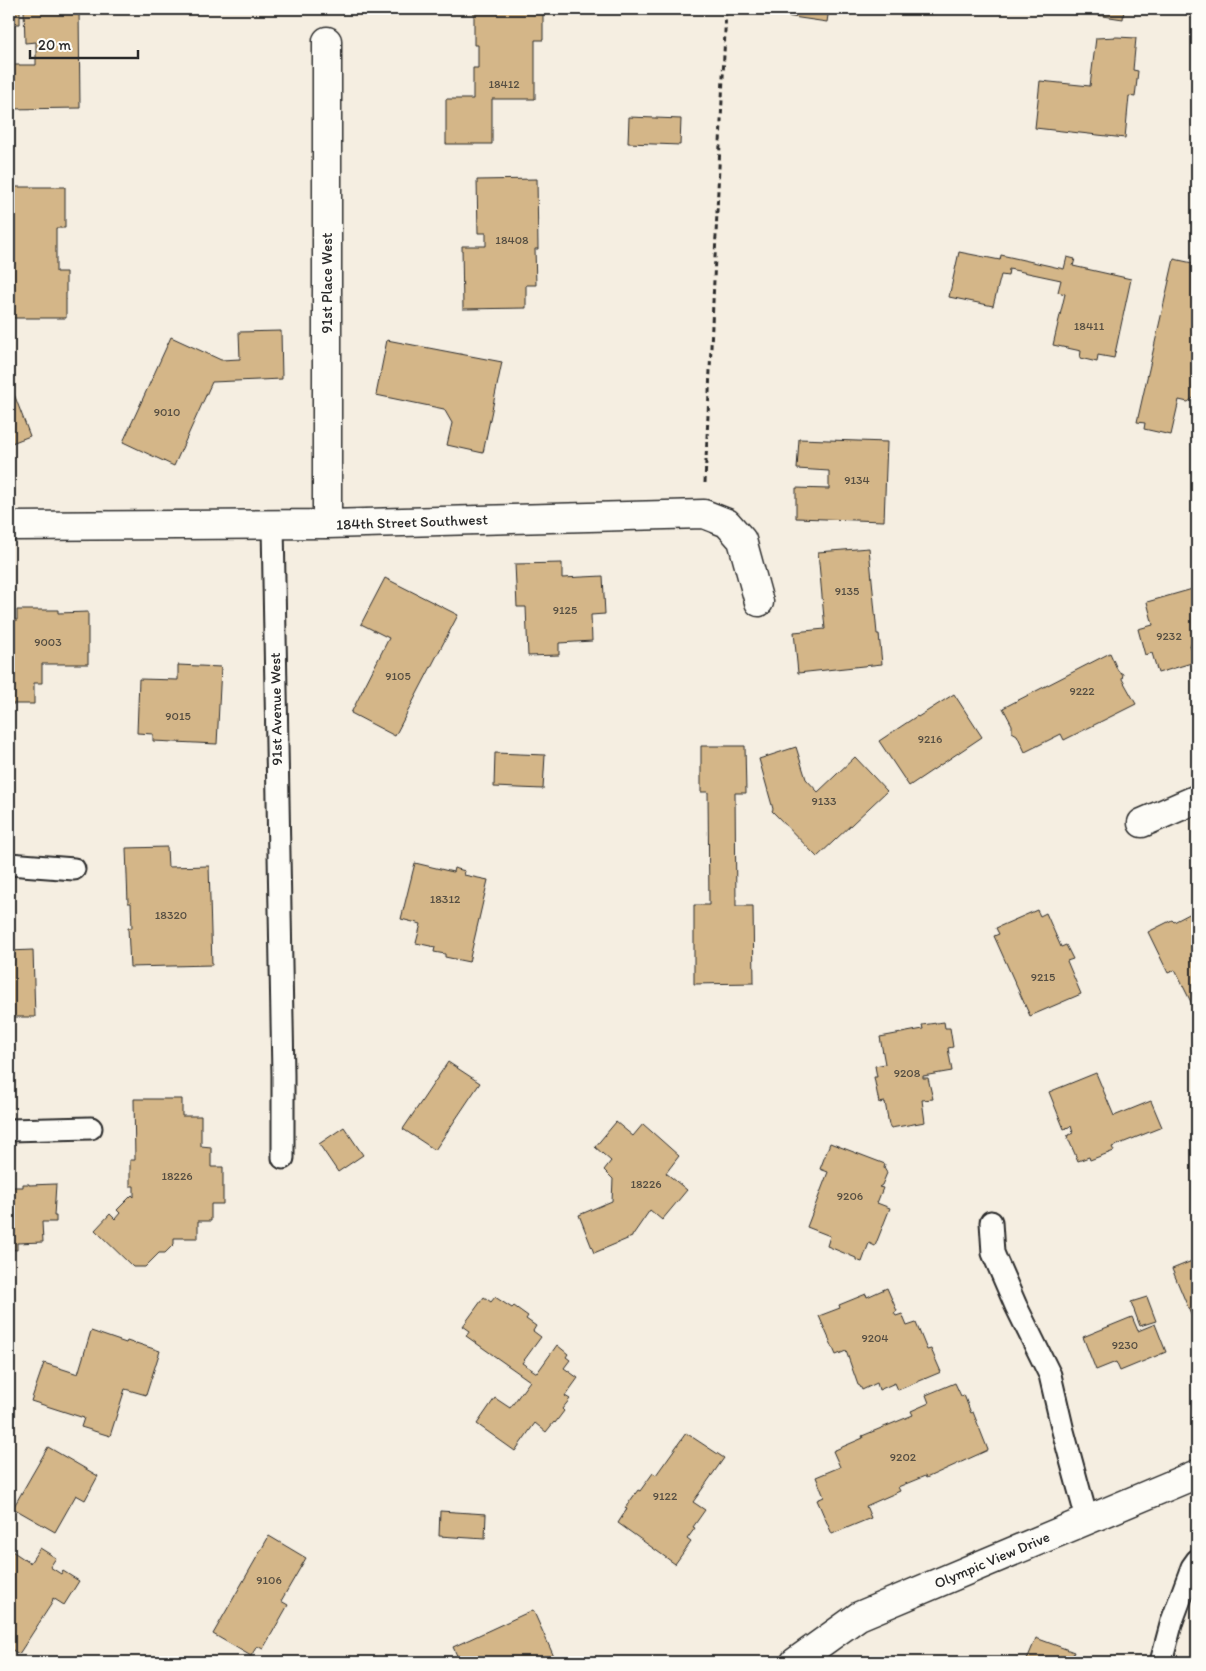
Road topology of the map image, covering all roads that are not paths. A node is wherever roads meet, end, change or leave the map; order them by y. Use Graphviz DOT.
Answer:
graph roads {
  1 [pos="327,41"];
  2 [pos="327,524"];
  3 [pos="273,525"];
  4 [pos="9,526"];
  5 [pos="759,602"];
  6 [pos="1197,799"];
  7 [pos="1142,823"];
  8 [pos="9,864"];
  9 [pos="74,869"];
  10 [pos="92,1128"];
  11 [pos="9,1130"];
  12 [pos="283,1158"];
  13 [pos="991,1222"];
  14 [pos="1197,1474"];
  15 [pos="1088,1520"];
  16 [pos="1197,1560"];
  17 [pos="795,1662"];
  18 [pos="1161,1662"];
  1 -- 2 [label="street, 91st Place West"];
  2 -- 3 [label="street, 184th Street Southwest"];
  2 -- 5 [label="street, 184th Street Southwest"];
  3 -- 4 [label="street, 184th Street Southwest"];
  3 -- 12 [label="lane, 91st Avenue West"];
  6 -- 7 [label="street"];
  8 -- 9 [label="lane"];
  10 -- 11 [label="lane"];
  13 -- 15 [label="lane"];
  14 -- 15 [label="street, Olympic View Drive"];
  15 -- 17 [label="street, Olympic View Drive"];
  16 -- 18 [label="lane"];
}
